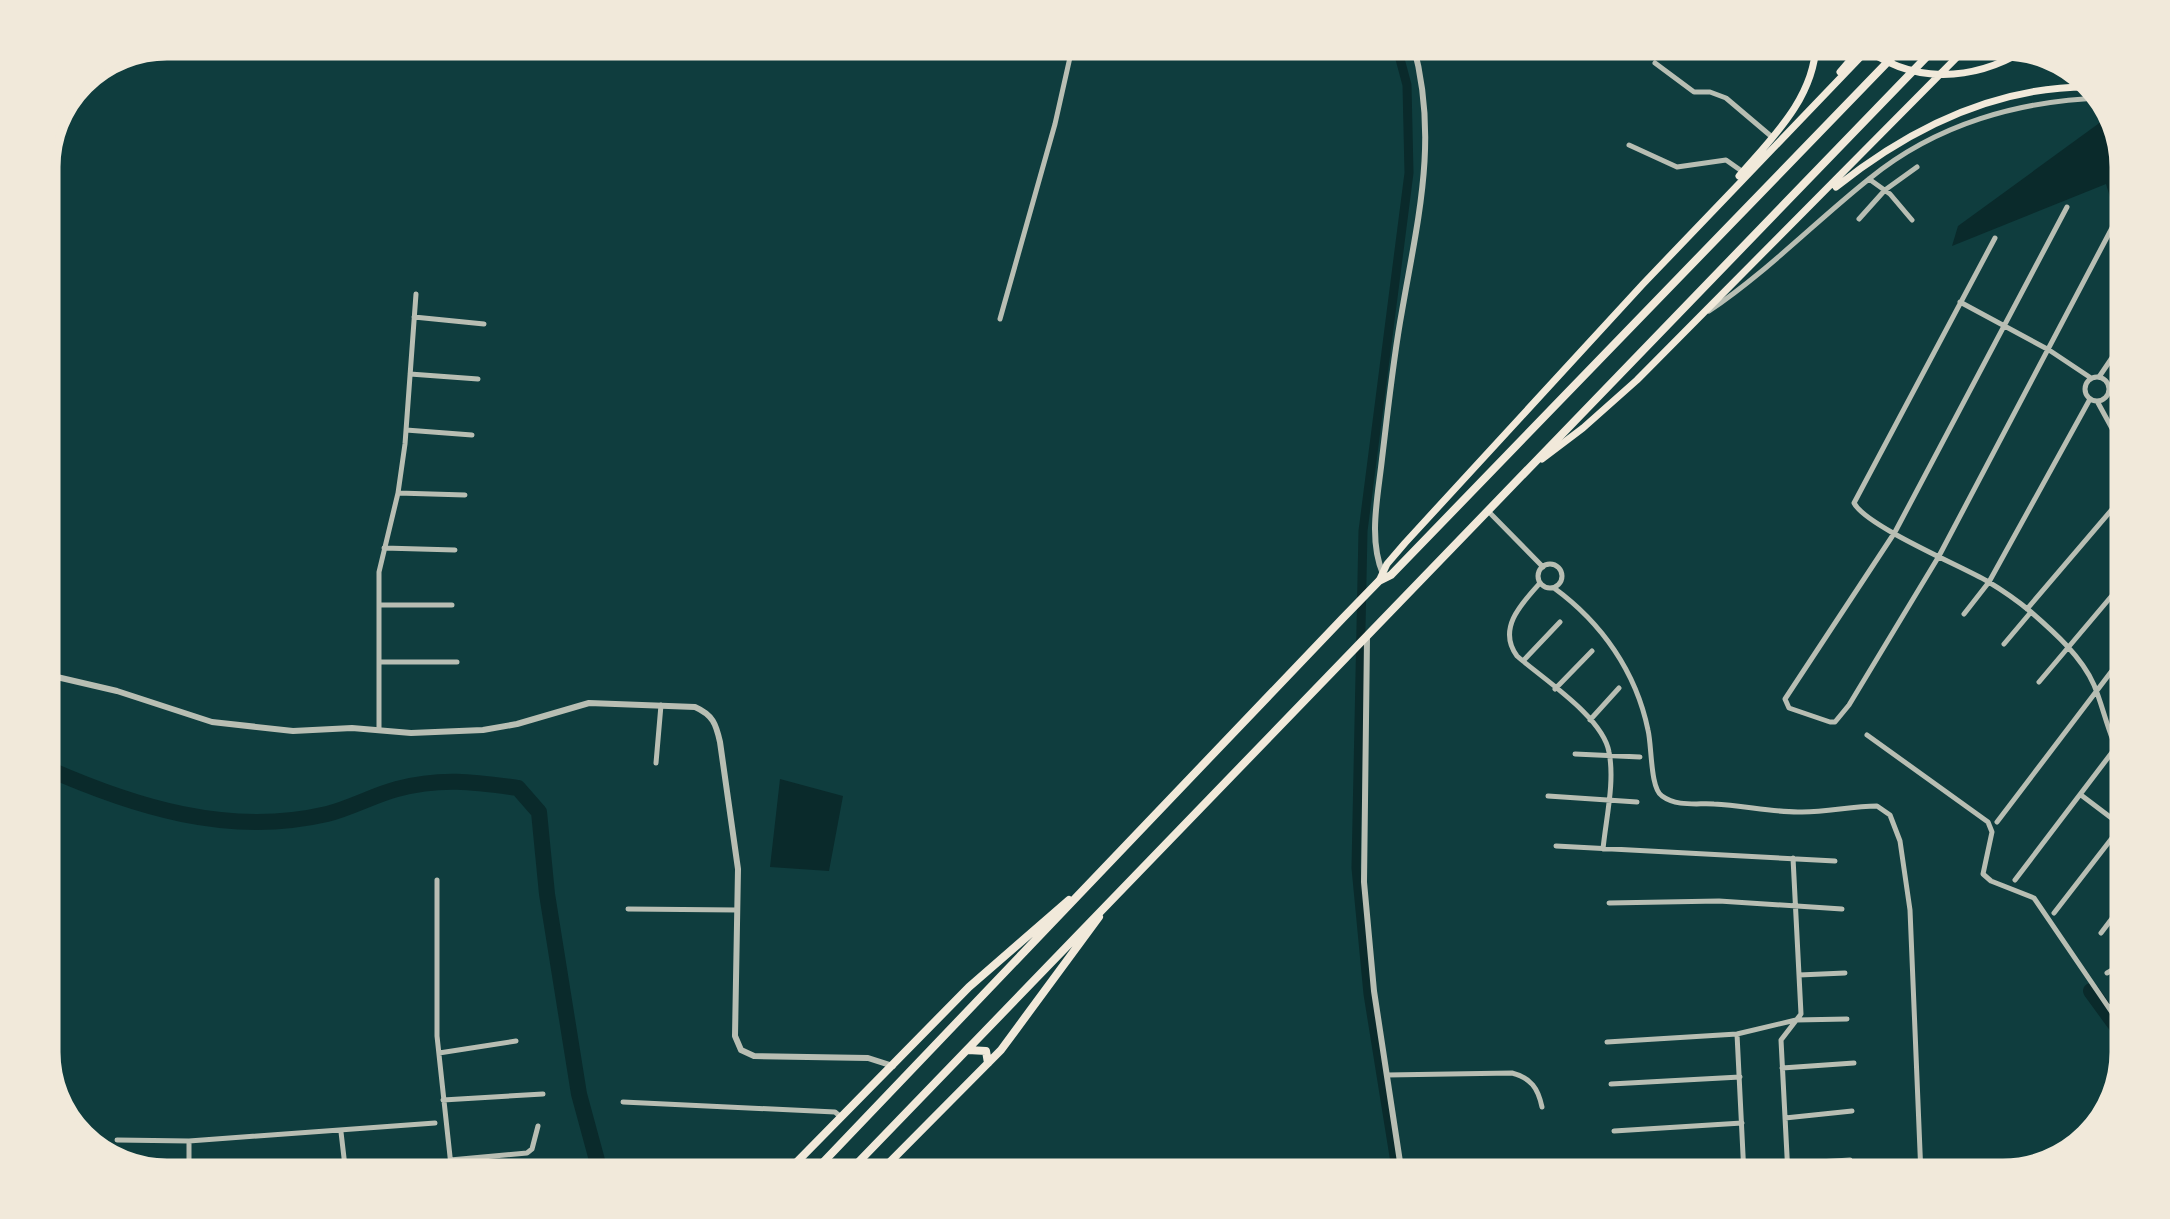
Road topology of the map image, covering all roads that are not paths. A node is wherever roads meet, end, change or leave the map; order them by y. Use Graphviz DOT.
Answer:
graph roads {
  1 [pos="1070,56"];
  2 [pos="1416,56"];
  3 [pos="1814,56"];
  4 [pos="1852,56"];
  5 [pos="1861,56"];
  6 [pos="1882,56"];
  7 [pos="1893,56"];
  8 [pos="1927,56"];
  9 [pos="1958,56"];
  10 [pos="2012,57"];
  11 [pos="1655,63"];
  12 [pos="2082,89"];
  13 [pos="2091,100"];
  14 [pos="1801,118"];
  15 [pos="1772,137"];
  16 [pos="1629,145"];
  17 [pos="1917,167"];
  18 [pos="1743,172"];
  19 [pos="1869,179"];
  20 [pos="1885,190"];
  21 [pos="2067,207"];
  22 [pos="1801,217"];
  23 [pos="1859,219"];
  24 [pos="1912,220"];
  25 [pos="2113,226"];
  26 [pos="1996,238"];
  27 [pos="1643,284"];
  28 [pos="415,294"];
  29 [pos="1960,302"];
  30 [pos="1706,313"];
  31 [pos="414,317"];
  32 [pos="1000,318"];
  33 [pos="484,324"];
  34 [pos="2004,325"];
  35 [pos="2049,350"];
  36 [pos="2114,355"];
  37 [pos="410,374"];
  38 [pos="2099,377"];
  39 [pos="2091,378"];
  40 [pos="478,379"];
  41 [pos="2094,400"];
  42 [pos="406,430"];
  43 [pos="2113,432"];
  44 [pos="472,435"];
  45 [pos="1530,468"];
  46 [pos="398,493"];
  47 [pos="465,495"];
  48 [pos="2114,507"];
  49 [pos="1489,511"];
  50 [pos="1895,532"];
  51 [pos="384,548"];
  52 [pos="455,550"];
  53 [pos="1938,556"];
  54 [pos="1543,567"];
  55 [pos="1380,580"];
  56 [pos="1989,582"];
  57 [pos="1540,583"];
  58 [pos="1554,588"];
  59 [pos="2114,593"];
  60 [pos="379,605"];
  61 [pos="452,605"];
  62 [pos="2029,610"];
  63 [pos="1964,614"];
  64 [pos="1560,622"];
  65 [pos="1365,641"];
  66 [pos="2004,644"];
  67 [pos="2068,647"];
  68 [pos="1592,650"];
  69 [pos="1523,661"];
  70 [pos="380,662"];
  71 [pos="457,663"];
  72 [pos="2111,672"];
  73 [pos="56,677"];
  74 [pos="2039,682"];
  75 [pos="1619,688"];
  76 [pos="1555,689"];
  77 [pos="2097,691"];
  78 [pos="661,705"];
  79 [pos="1590,720"];
  80 [pos="379,730"];
  81 [pos="1867,734"];
  82 [pos="2114,742"];
  83 [pos="2114,751"];
  84 [pos="1575,754"];
  85 [pos="1609,756"];
  86 [pos="1640,757"];
  87 [pos="656,763"];
  88 [pos="2081,795"];
  89 [pos="1548,796"];
  90 [pos="1608,800"];
  91 [pos="1637,802"];
  92 [pos="2114,816"];
  93 [pos="1997,822"];
  94 [pos="2114,836"];
  95 [pos="1556,846"];
  96 [pos="1603,849"];
  97 [pos="1793,859"];
  98 [pos="1835,861"];
  99 [pos="1107,866"];
  100 [pos="437,880"];
  101 [pos="2015,880"];
  102 [pos="1609,903"];
  103 [pos="1795,906"];
  104 [pos="1104,908"];
  105 [pos="628,909"];
  106 [pos="1842,909"];
  107 [pos="737,910"];
  108 [pos="2054,913"];
  109 [pos="2114,916"];
  110 [pos="2101,933"];
  111 [pos="2114,969"];
  112 [pos="1845,973"];
  113 [pos="2107,973"];
  114 [pos="1799,975"];
  115 [pos="952,1004"];
  116 [pos="2114,1004"];
  117 [pos="2109,1008"];
  118 [pos="965,1015"];
  119 [pos="2114,1015"];
  120 [pos="1847,1018"];
  121 [pos="1796,1020"];
  122 [pos="1738,1034"];
  123 [pos="516,1041"];
  124 [pos="1607,1042"];
  125 [pos="968,1050"];
  126 [pos="439,1053"];
  127 [pos="988,1063"];
  128 [pos="1854,1063"];
  129 [pos="892,1066"];
  130 [pos="1782,1068"];
  131 [pos="1387,1075"];
  132 [pos="1740,1077"];
  133 [pos="1611,1084"];
  134 [pos="543,1094"];
  135 [pos="443,1100"];
  136 [pos="623,1102"];
  137 [pos="1542,1107"];
  138 [pos="1853,1111"];
  139 [pos="841,1117"];
  140 [pos="1785,1118"];
  141 [pos="435,1123"];
  142 [pos="1742,1124"];
  143 [pos="538,1126"];
  144 [pos="1614,1131"];
  145 [pos="341,1132"];
  146 [pos="117,1140"];
  147 [pos="189,1141"];
  148 [pos="450,1160"];
  149 [pos="1850,1160"];
  150 [pos="189,1163"];
  151 [pos="345,1163"];
  152 [pos="450,1163"];
  153 [pos="796,1163"];
  154 [pos="823,1163"];
  155 [pos="858,1163"];
  156 [pos="889,1163"];
  157 [pos="1400,1163"];
  158 [pos="1744,1163"];
  159 [pos="1787,1163"];
  160 [pos="1803,1163"];
  161 [pos="1921,1163"];
  1 -- 32 [label="street"];
  2 -- 55 [label="street"];
  3 -- 15 [label="main road"];
  4 -- 14 [label="main road"];
  5 -- 14 [label="main road"];
  6 -- 10 [label="main road"];
  7 -- 55 [label="main road"];
  8 -- 45 [label="main road"];
  9 -- 22 [label="main road"];
  11 -- 15 [label="street"];
  12 -- 22 [label="main road"];
  13 -- 19 [label="street"];
  14 -- 27 [label="main road"];
  15 -- 18 [label="main road"];
  16 -- 18 [label="street"];
  17 -- 20 [label="street"];
  18 -- 27 [label="main road"];
  19 -- 20 [label="street"];
  19 -- 30 [label="street"];
  20 -- 23 [label="street"];
  20 -- 24 [label="street"];
  21 -- 34 [label="street"];
  22 -- 30 [label="main road"];
  25 -- 35 [label="street"];
  26 -- 29 [label="street"];
  27 -- 55 [label="main road"];
  28 -- 31 [label="street"];
  29 -- 34 [label="street"];
  29 -- 50 [label="street"];
  30 -- 45 [label="main road"];
  31 -- 33 [label="street"];
  31 -- 37 [label="street"];
  34 -- 35 [label="street"];
  34 -- 50 [label="street"];
  35 -- 39 [label="street"];
  35 -- 53 [label="street"];
  36 -- 38 [label="street"];
  37 -- 40 [label="street"];
  37 -- 42 [label="street"];
  38 -- 39 [label="street"];
  38 -- 41 [label="street"];
  39 -- 41 [label="street"];
  41 -- 43 [label="street"];
  41 -- 56 [label="street"];
  42 -- 44 [label="street"];
  42 -- 46 [label="street"];
  45 -- 49 [label="main road"];
  46 -- 47 [label="street"];
  46 -- 51 [label="street"];
  48 -- 62 [label="street"];
  49 -- 54 [label="street"];
  49 -- 65 [label="main road"];
  50 -- 53 [label="street"];
  50 -- 53 [label="street"];
  51 -- 52 [label="street"];
  51 -- 60 [label="street"];
  53 -- 56 [label="street"];
  54 -- 57 [label="street"];
  54 -- 58 [label="street"];
  55 -- 99 [label="main road"];
  56 -- 62 [label="street"];
  56 -- 63 [label="street"];
  57 -- 58 [label="street"];
  57 -- 69 [label="street"];
  58 -- 161 [label="street"];
  59 -- 67 [label="street"];
  60 -- 61 [label="street"];
  60 -- 70 [label="street"];
  62 -- 66 [label="street"];
  62 -- 67 [label="street"];
  64 -- 69 [label="street"];
  65 -- 104 [label="main road"];
  65 -- 131 [label="street"];
  67 -- 74 [label="street"];
  67 -- 77 [label="street"];
  68 -- 76 [label="street"];
  69 -- 76 [label="street"];
  70 -- 71 [label="street"];
  70 -- 80 [label="street"];
  72 -- 77 [label="street"];
  73 -- 80 [label="street"];
  75 -- 79 [label="street"];
  76 -- 79 [label="street"];
  77 -- 82 [label="street"];
  77 -- 93 [label="street"];
  78 -- 80 [label="street"];
  78 -- 87 [label="street"];
  78 -- 107 [label="street"];
  79 -- 85 [label="street"];
  81 -- 117 [label="street"];
  83 -- 88 [label="street"];
  84 -- 85 [label="street"];
  85 -- 86 [label="street"];
  85 -- 90 [label="street"];
  88 -- 92 [label="street"];
  88 -- 101 [label="street"];
  89 -- 90 [label="street"];
  90 -- 91 [label="street"];
  90 -- 96 [label="street"];
  94 -- 108 [label="street"];
  95 -- 96 [label="street"];
  96 -- 97 [label="street"];
  97 -- 98 [label="street"];
  97 -- 103 [label="street"];
  99 -- 115 [label="main road"];
  99 -- 118 [label="main road"];
  100 -- 126 [label="street"];
  102 -- 103 [label="street"];
  103 -- 106 [label="street"];
  103 -- 114 [label="street"];
  104 -- 125 [label="main road"];
  104 -- 127 [label="main road"];
  105 -- 107 [label="street"];
  107 -- 129 [label="street"];
  109 -- 110 [label="street"];
  111 -- 113 [label="street"];
  112 -- 114 [label="street"];
  114 -- 121 [label="street"];
  115 -- 118 [label="main road"];
  115 -- 129 [label="main road"];
  116 -- 117 [label="street"];
  117 -- 119 [label="street"];
  118 -- 154 [label="main road"];
  120 -- 121 [label="street"];
  121 -- 122 [label="street"];
  121 -- 130 [label="street"];
  122 -- 124 [label="street"];
  122 -- 132 [label="street"];
  123 -- 126 [label="street"];
  125 -- 127 [label="main road"];
  125 -- 155 [label="main road"];
  126 -- 135 [label="street"];
  127 -- 156 [label="main road"];
  128 -- 130 [label="street"];
  129 -- 139 [label="main road"];
  130 -- 140 [label="street"];
  131 -- 137 [label="street"];
  131 -- 157 [label="street"];
  132 -- 133 [label="street"];
  132 -- 142 [label="street"];
  134 -- 135 [label="street"];
  135 -- 148 [label="street"];
  136 -- 139 [label="street"];
  138 -- 140 [label="street"];
  139 -- 153 [label="main road"];
  140 -- 159 [label="street"];
  141 -- 145 [label="street"];
  142 -- 144 [label="street"];
  142 -- 158 [label="street"];
  143 -- 148 [label="street"];
  145 -- 147 [label="street"];
  145 -- 151 [label="street"];
  146 -- 147 [label="street"];
  147 -- 150 [label="street"];
  148 -- 152 [label="street"];
  149 -- 160 [label="street"];
}
